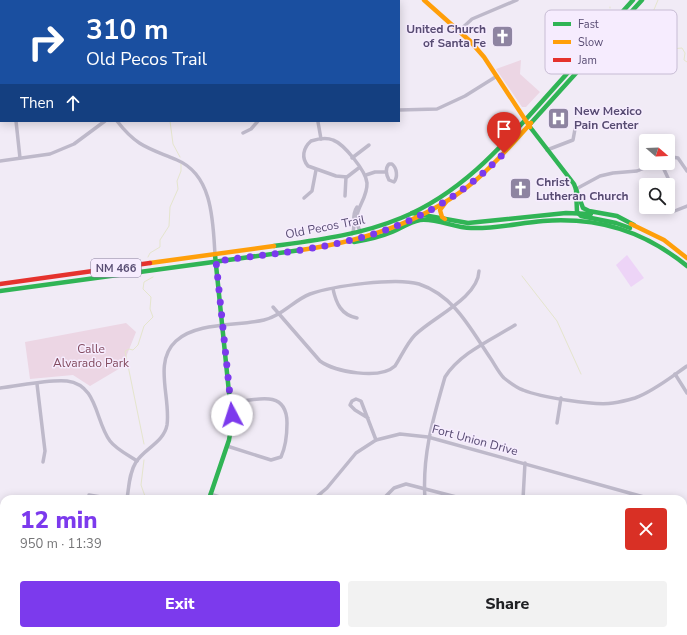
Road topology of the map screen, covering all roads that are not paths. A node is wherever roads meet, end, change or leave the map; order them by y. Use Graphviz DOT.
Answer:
graph roads {
  1 [pos="424,0"];
  2 [pos="517,0"];
  3 [pos="633,0"];
  4 [pos="641,0"];
  5 [pos="625,9"];
  6 [pos="633,10"];
  7 [pos="459,31"];
  8 [pos="567,74"];
  9 [pos="576,74"];
  10 [pos="497,76"];
  11 [pos="400,110"];
  12 [pos="526,120"];
  13 [pos="16,122"];
  14 [pos="104,122"];
  15 [pos="117,122"];
  16 [pos="257,122"];
  17 [pos="318,122"];
  18 [pos="529,126"];
  19 [pos="575,129"];
  20 [pos="243,133"];
  21 [pos="321,139"];
  22 [pos="369,146"];
  23 [pos="547,150"];
  24 [pos="675,157"];
  25 [pos="20,158"];
  26 [pos="352,158"];
  27 [pos="0,161"];
  28 [pos="360,167"];
  29 [pos="316,170"];
  30 [pos="640,170"];
  31 [pos="664,170"];
  32 [pos="687,171"];
  33 [pos="386,172"];
  34 [pos="366,175"];
  35 [pos="346,177"];
  36 [pos="668,178"];
  37 [pos="576,189"];
  38 [pos="345,196"];
  39 [pos="304,198"];
  40 [pos="447,201"];
  41 [pos="360,205"];
  42 [pos="687,206"];
  43 [pos="675,211"];
  44 [pos="577,212"];
  45 [pos="412,213"];
  46 [pos="425,214"];
  47 [pos="452,221"];
  48 [pos="634,224"];
  49 [pos="362,232"];
  50 [pos="352,234"];
  51 [pos="649,238"];
  52 [pos="346,242"];
  53 [pos="329,246"];
  54 [pos="215,255"];
  55 [pos="687,258"];
  56 [pos="216,261"];
  57 [pos="687,265"];
  58 [pos="479,271"];
  59 [pos="0,284"];
  60 [pos="333,288"];
  61 [pos="0,291"];
  62 [pos="453,305"];
  63 [pos="273,307"];
  64 [pos="279,314"];
  65 [pos="357,318"];
  66 [pos="515,325"];
  67 [pos="223,326"];
  68 [pos="482,346"];
  69 [pos="687,366"];
  70 [pos="675,374"];
  71 [pos="36,384"];
  72 [pos="0,388"];
  73 [pos="687,393"];
  74 [pos="561,398"];
  75 [pos="231,403"];
  76 [pos="368,418"];
  77 [pos="557,423"];
  78 [pos="428,437"];
  79 [pos="376,440"];
  80 [pos="227,446"];
  81 [pos="137,461"];
  82 [pos="43,462"];
  83 [pos="525,464"];
  84 [pos="424,487"];
  85 [pos="128,495"];
  86 [pos="209,495"];
  87 [pos="319,495"];
  88 [pos="387,495"];
  89 [pos="425,495"];
  90 [pos="451,495"];
  91 [pos="523,495"];
  92 [pos="637,495"];
  1 -- 7 [label="main road"];
  2 -- 7 [label="street"];
  3 -- 5 [label="main road, NM 466"];
  4 -- 6 [label="main road, NM 466"];
  7 -- 10 [label="main road"];
  8 -- 12 [label="main road, NM 466"];
  9 -- 18 [label="main road, NM 466"];
  10 -- 11 [label="street"];
  10 -- 12 [label="main road"];
  12 -- 18 [label="main road"];
  12 -- 45 [label="main road, NM 466"];
  13 -- 25 [label="street"];
  14 -- 25 [label="street"];
  15 -- 54 [label="street"];
  16 -- 20 [label="street"];
  17 -- 21 [label="street"];
  18 -- 23 [label="main road"];
  18 -- 40 [label="main road, NM 466"];
  19 -- 23 [label="street"];
  21 -- 26 [label="street"];
  21 -- 29 [label="street"];
  22 -- 26 [label="street"];
  23 -- 37 [label="main road"];
  24 -- 32 [label="street"];
  25 -- 27 [label="street"];
  26 -- 28 [label="street"];
  28 -- 34 [label="street"];
  28 -- 35 [label="street"];
  29 -- 35 [label="street"];
  29 -- 39 [label="street"];
  30 -- 37 [label="street"];
  31 -- 36 [label="street"];
  33 -- 33 [label="street"];
  33 -- 34 [label="street"];
  34 -- 41 [label="street"];
  35 -- 38 [label="street"];
  37 -- 44 [label="main road"];
  37 -- 48 [label="main road"];
  40 -- 46 [label="main road, NM 466"];
  40 -- 47 [label="main road"];
  41 -- 49 [label="street"];
  41 -- 50 [label="street"];
  42 -- 43 [label="street"];
  44 -- 47 [label="main road, Old Pecos Trail"];
  44 -- 48 [label="main road, Old Pecos Trail"];
  44 -- 51 [label="main road"];
  45 -- 46 [label="main road, Old Pecos Trail"];
  45 -- 49 [label="main road, Old Pecos Trail / NM 466"];
  46 -- 47 [label="main road, Old Pecos Trail"];
  46 -- 52 [label="main road, NM 466"];
  48 -- 55 [label="main road, Old Pecos Trail"];
  49 -- 50 [label="main road, Old Pecos Trail / NM 466"];
  49 -- 53 [label="main road"];
  50 -- 54 [label="main road, Old Pecos Trail / NM 466"];
  51 -- 52 [label="main road, Old Pecos Trail"];
  51 -- 57 [label="main road, Old Pecos Trail"];
  52 -- 53 [label="main road, Old Pecos Trail / NM 466"];
  53 -- 56 [label="main road, Old Pecos Trail / NM 466"];
  54 -- 56 [label="main road"];
  54 -- 59 [label="main road, Old Pecos Trail / NM 466"];
  56 -- 61 [label="main road, Old Pecos Trail / NM 466"];
  56 -- 67 [label="main road"];
  58 -- 62 [label="street"];
  60 -- 62 [label="street"];
  60 -- 64 [label="street"];
  60 -- 65 [label="street"];
  62 -- 64 [label="street"];
  62 -- 68 [label="street"];
  63 -- 64 [label="street"];
  64 -- 67 [label="street"];
  66 -- 68 [label="street"];
  67 -- 75 [label="main road"];
  67 -- 81 [label="street"];
  68 -- 74 [label="street"];
  68 -- 78 [label="street"];
  69 -- 70 [label="street"];
  70 -- 73 [label="street"];
  70 -- 74 [label="street"];
  71 -- 72 [label="street"];
  71 -- 81 [label="street"];
  71 -- 82 [label="street"];
  74 -- 77 [label="street"];
  75 -- 80 [label="main road"];
  75 -- 80 [label="street"];
  76 -- 76 [label="street"];
  76 -- 79 [label="street"];
  78 -- 79 [label="street, Fort Union Drive"];
  78 -- 83 [label="street, Fort Union Drive"];
  78 -- 84 [label="street"];
  79 -- 87 [label="street, Fort Union Drive"];
  80 -- 86 [label="main road"];
  81 -- 85 [label="street"];
  83 -- 91 [label="street"];
  83 -- 92 [label="street, Fort Union Drive"];
  84 -- 88 [label="street"];
  84 -- 89 [label="street"];
  84 -- 90 [label="street"];
}
